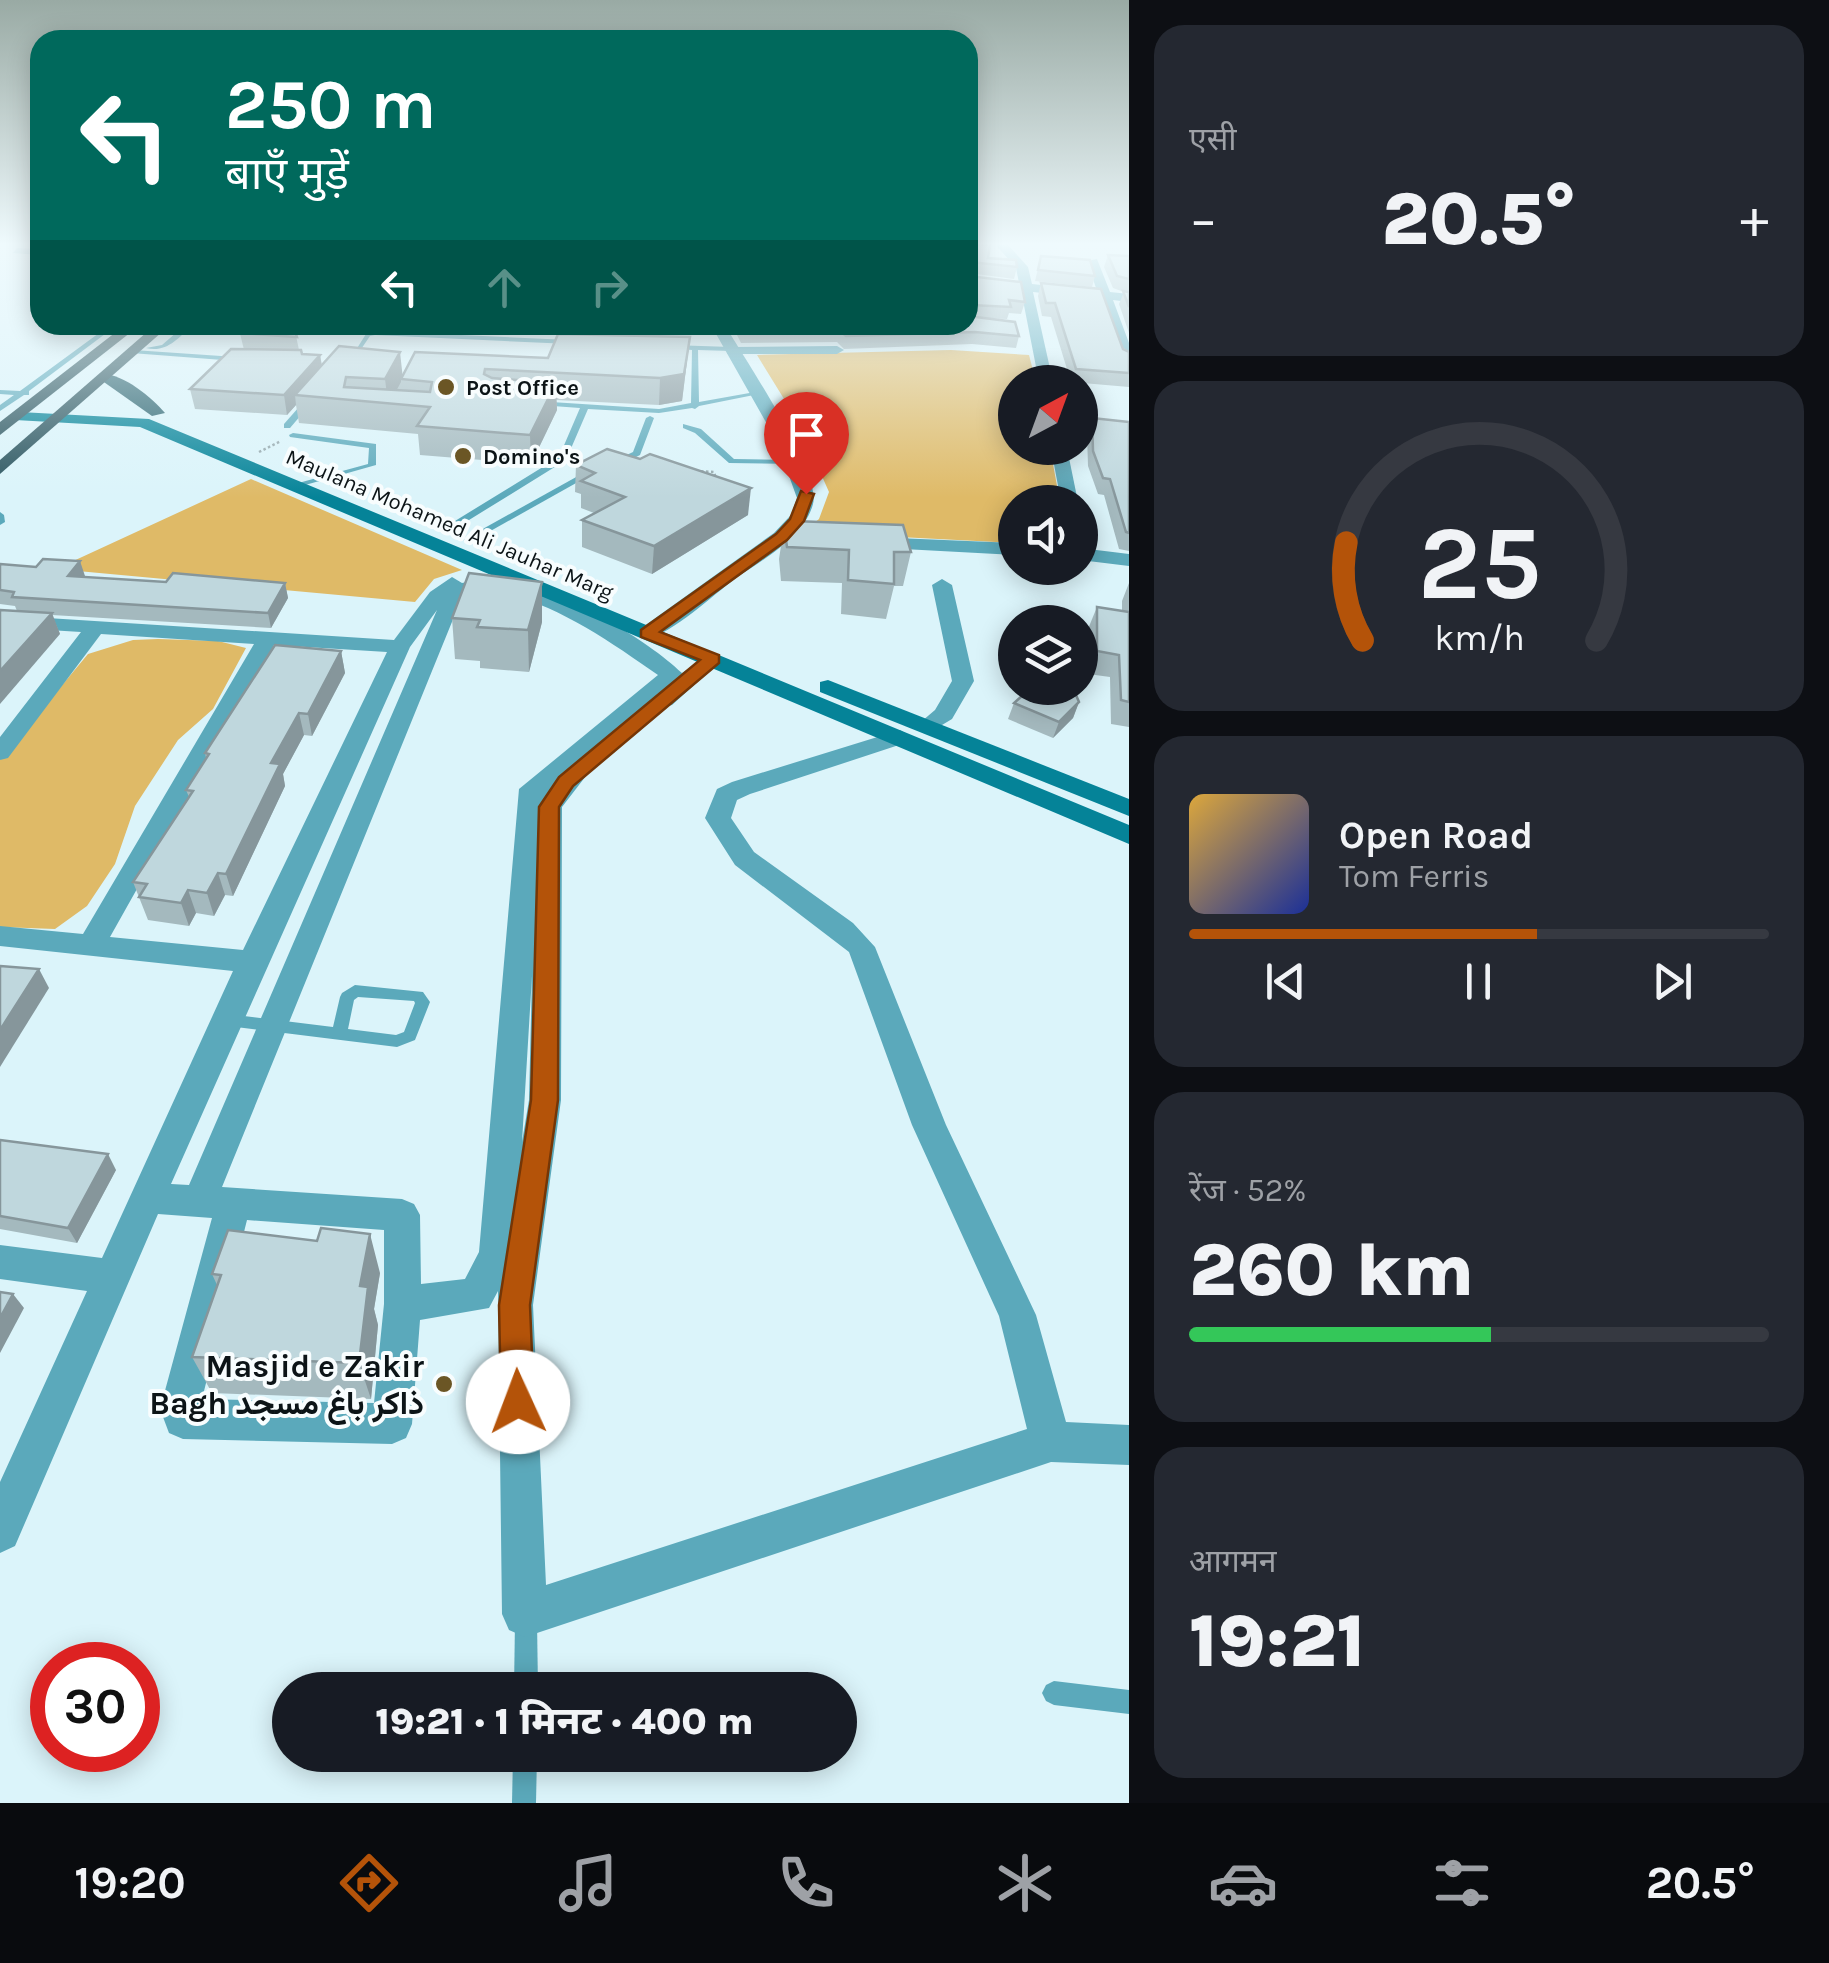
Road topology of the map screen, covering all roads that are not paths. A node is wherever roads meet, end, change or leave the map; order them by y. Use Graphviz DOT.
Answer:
graph roads {
  1 [pos="1034,329"];
  2 [pos="1117,329"];
  3 [pos="103,335"];
  4 [pos="121,335"];
  5 [pos="152,335"];
  6 [pos="178,335"];
  7 [pos="368,335"];
  8 [pos="460,335"];
  9 [pos="726,335"];
  10 [pos="489,337"];
  11 [pos="586,342"];
  12 [pos="659,346"];
  13 [pos="695,348"];
  14 [pos="136,350"];
  15 [pos="731,350"];
  16 [pos="837,350"];
  17 [pos="248,360"];
  18 [pos="1129,362"];
  19 [pos="1042,365"];
  20 [pos="359,366"];
  21 [pos="106,377"];
  22 [pos="318,390"];
  23 [pos="0,392"];
  24 [pos="754,394"];
  25 [pos="39,396"];
  26 [pos="530,402"];
  27 [pos="585,406"];
  28 [pos="695,407"];
  29 [pos="70,410"];
  30 [pos="10,413"];
  31 [pos="157,413"];
  32 [pos="650,418"];
  33 [pos="686,426"];
  34 [pos="0,430"];
  35 [pos="797,462"];
  36 [pos="0,468"];
  37 [pos="316,478"];
  38 [pos="294,487"];
  39 [pos="446,531"];
  40 [pos="468,540"];
  41 [pos="855,542"];
  42 [pos="998,547"];
  43 [pos="1098,556"];
  44 [pos="1129,560"];
  45 [pos="486,566"];
  46 [pos="942,586"];
  47 [pos="0,620"];
  48 [pos="666,621"];
  49 [pos="98,625"];
  50 [pos="647,633"];
  51 [pos="268,638"];
  52 [pos="400,647"];
  53 [pos="712,659"];
  54 [pos="914,732"];
  55 [pos="0,753"];
  56 [pos="1129,808"];
  57 [pos="1129,836"];
  58 [pos="0,936"];
  59 [pos="90,946"];
  60 [pos="252,962"];
  61 [pos="228,1020"];
  62 [pos="272,1027"];
  63 [pos="339,1034"];
  64 [pos="149,1198"];
  65 [pos="216,1204"];
  66 [pos="0,1262"];
  67 [pos="113,1277"];
  68 [pos="403,1304"];
  69 [pos="1051,1442"];
  70 [pos="1129,1446"];
  71 [pos="0,1531"];
  72 [pos="526,1614"];
  73 [pos="526,1672"];
  74 [pos="1054,1693"];
  75 [pos="1129,1702"];
  76 [pos="525,1772"];
  77 [pos="524,1803"];
  1 -- 19 [label="street"];
  2 -- 18 [label="street"];
  3 -- 25 [label="lane"];
  4 -- 25 [label="highway"];
  5 -- 14 [label="highway"];
  6 -- 14 [label="lane"];
  7 -- 20 [label="lane"];
  8 -- 10 [label="lane"];
  9 -- 15 [label="street"];
  10 -- 11 [label="lane"];
  12 -- 13 [label="lane"];
  13 -- 15 [label="lane"];
  13 -- 28 [label="lane"];
  14 -- 17 [label="lane"];
  14 -- 21 [label="highway"];
  15 -- 16 [label="street"];
  15 -- 24 [label="street"];
  21 -- 29 [label="highway"];
  21 -- 31 [label="main road"];
  22 -- 37 [label="lane"];
  23 -- 25 [label="lane"];
  24 -- 28 [label="lane"];
  24 -- 35 [label="street"];
  25 -- 29 [label="main road, Maulana Mohamed Ali Jauhar Marg"];
  25 -- 30 [label="highway"];
  26 -- 27 [label="lane"];
  27 -- 28 [label="lane"];
  27 -- 39 [label="lane"];
  29 -- 30 [label="main road, Maulana Mohamed Ali Jauhar Marg"];
  29 -- 31 [label="main road, Maulana Mohamed Ali Jauhar Marg"];
  29 -- 36 [label="highway"];
  29 -- 38 [label="main road, Maulana Mohamed Ali Jauhar Marg"];
  30 -- 34 [label="highway"];
  31 -- 37 [label="main road, Maulana Mohamed Ali Jauhar Marg"];
  32 -- 40 [label="lane"];
  33 -- 35 [label="lane"];
  35 -- 48 [label="street"];
  37 -- 38 [label="lane"];
  37 -- 39 [label="main road, Maulana Mohamed Ali Jauhar Marg"];
  38 -- 45 [label="main road, Maulana Mohamed Ali Jauhar Marg"];
  39 -- 40 [label="main road, Maulana Mohamed Ali Jauhar Marg"];
  40 -- 48 [label="main road, Maulana Mohamed Ali Jauhar Marg"];
  41 -- 42 [label="street"];
  43 -- 44 [label="street"];
  45 -- 50 [label="main road, Maulana Mohamed Ali Jauhar Marg"];
  45 -- 52 [label="street"];
  46 -- 54 [label="street"];
  47 -- 49 [label="street"];
  48 -- 50 [label="street"];
  48 -- 54 [label="main road, Maulana Mohamed Ali Jauhar Marg"];
  49 -- 51 [label="street"];
  49 -- 55 [label="street"];
  50 -- 53 [label="main road, Maulana Mohamed Ali Jauhar Marg"];
  51 -- 52 [label="street"];
  51 -- 59 [label="street"];
  52 -- 60 [label="street"];
  53 -- 54 [label="main road, Maulana Mohamed Ali Jauhar Marg"];
  53 -- 72 [label="street"];
  54 -- 56 [label="main road, Maulana Mohamed Ali Jauhar Marg"];
  54 -- 57 [label="main road, Maulana Mohamed Ali Jauhar Marg"];
  54 -- 69 [label="street"];
  58 -- 59 [label="street"];
  59 -- 60 [label="street"];
  60 -- 61 [label="street"];
  61 -- 62 [label="lane"];
  61 -- 64 [label="street"];
  62 -- 63 [label="lane"];
  62 -- 65 [label="street"];
  62 -- 68 [label="street"];
  63 -- 63 [label="lane"];
  64 -- 65 [label="street"];
  64 -- 67 [label="street"];
  65 -- 68 [label="street"];
  65 -- 68 [label="street"];
  66 -- 67 [label="street"];
  67 -- 71 [label="street"];
  69 -- 70 [label="street"];
  69 -- 72 [label="street"];
  72 -- 73 [label="lane"];
  74 -- 75 [label="lane"];
  76 -- 77 [label="lane"];
}
